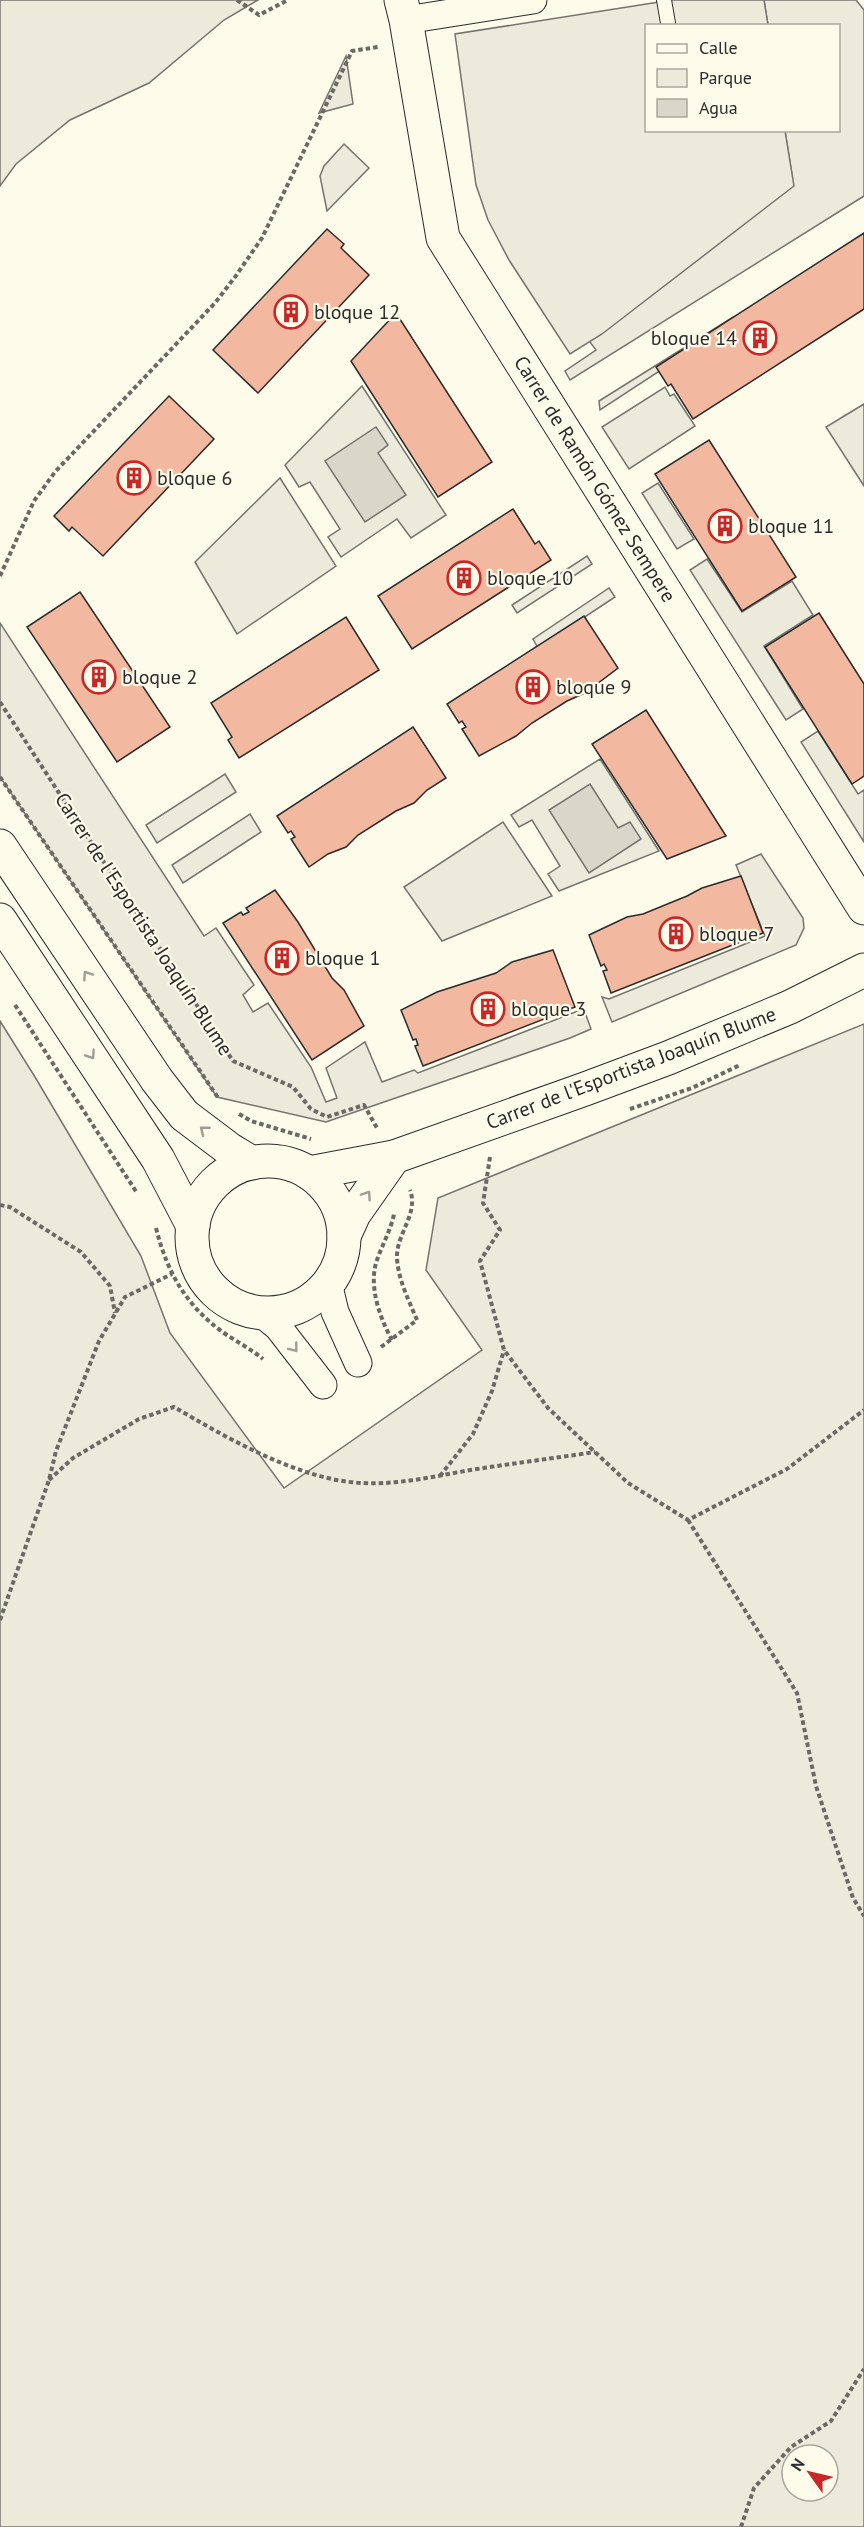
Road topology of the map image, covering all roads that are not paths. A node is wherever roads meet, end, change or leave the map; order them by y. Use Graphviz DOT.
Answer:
graph roads {
  1 [pos="533,0"];
  2 [pos="664,0"];
  3 [pos="405,7"];
  4 [pos="668,23"];
  5 [pos="0,846"];
  6 [pos="864,908"];
  7 [pos="0,920"];
  8 [pos="864,970"];
  9 [pos="252,1163"];
  10 [pos="394,1171"];
  11 [pos="309,1173"];
  12 [pos="193,1226"];
  13 [pos="344,1236"];
  14 [pos="328,1283"];
  15 [pos="262,1314"];
  16 [pos="358,1363"];
  17 [pos="323,1385"];
  1 -- 3 [label="street"];
  2 -- 4 [label="lane"];
  3 -- 6 [label="street, Carrer de Ramón Gómez Sempere"];
  9 -- 5 [label="street, one-way"];
  7 -- 12 [label="street, one-way"];
  8 -- 10 [label="street, Carrer de l'Esportista Joaquín Blume"];
  9 -- 11 [label="street"];
  9 -- 12 [label="street"];
  10 -- 11 [label="street, Carrer de l'Esportista Joaquín Blume"];
  13 -- 10 [label="street, one-way"];
  11 -- 13 [label="street"];
  12 -- 15 [label="street"];
  13 -- 14 [label="street"];
  14 -- 15 [label="street"];
  14 -- 16 [label="street"];
  15 -- 17 [label="street, one-way"];
}
